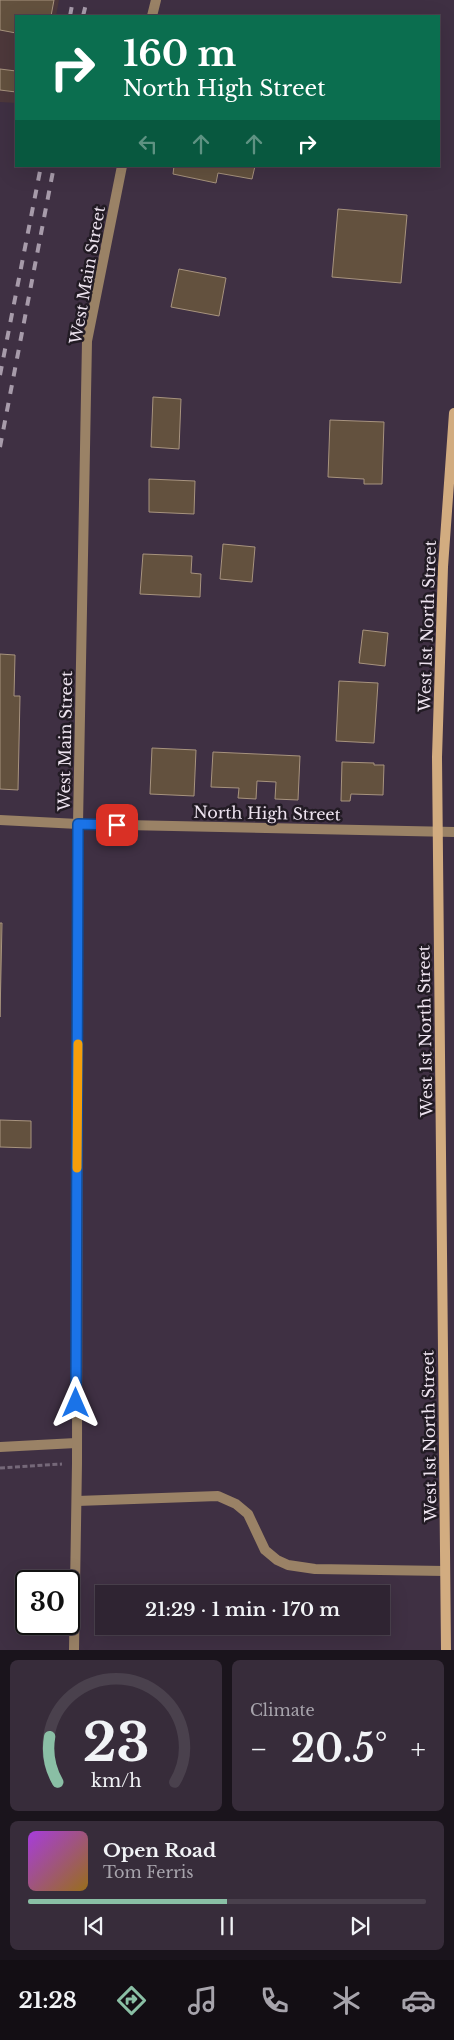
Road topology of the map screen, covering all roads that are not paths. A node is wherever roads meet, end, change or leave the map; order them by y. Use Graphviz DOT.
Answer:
graph roads {
  1 [pos="156,0"];
  2 [pos="152,15"];
  3 [pos="122,167"];
  4 [pos="454,413"];
  5 [pos="0,820"];
  6 [pos="78,824"];
  7 [pos="438,832"];
  8 [pos="454,832"];
  9 [pos="76,1443"];
  10 [pos="0,1447"];
  11 [pos="77,1501"];
  12 [pos="446,1571"];
  13 [pos="74,1650"];
  14 [pos="446,1650"];
  1 -- 2 [label="street"];
  3 -- 6 [label="street, West Main Street"];
  4 -- 7 [label="main road, West 1st North Street"];
  5 -- 6 [label="street, North High Street"];
  6 -- 7 [label="street, North High Street"];
  6 -- 9 [label="street, West Main Street"];
  7 -- 8 [label="street, North High Street"];
  7 -- 12 [label="main road, West 1st North Street"];
  9 -- 10 [label="street"];
  9 -- 11 [label="street, West Main Street"];
  11 -- 12 [label="street"];
  11 -- 13 [label="street, West Main Street"];
  12 -- 14 [label="main road, West 1st North Street"];
}
